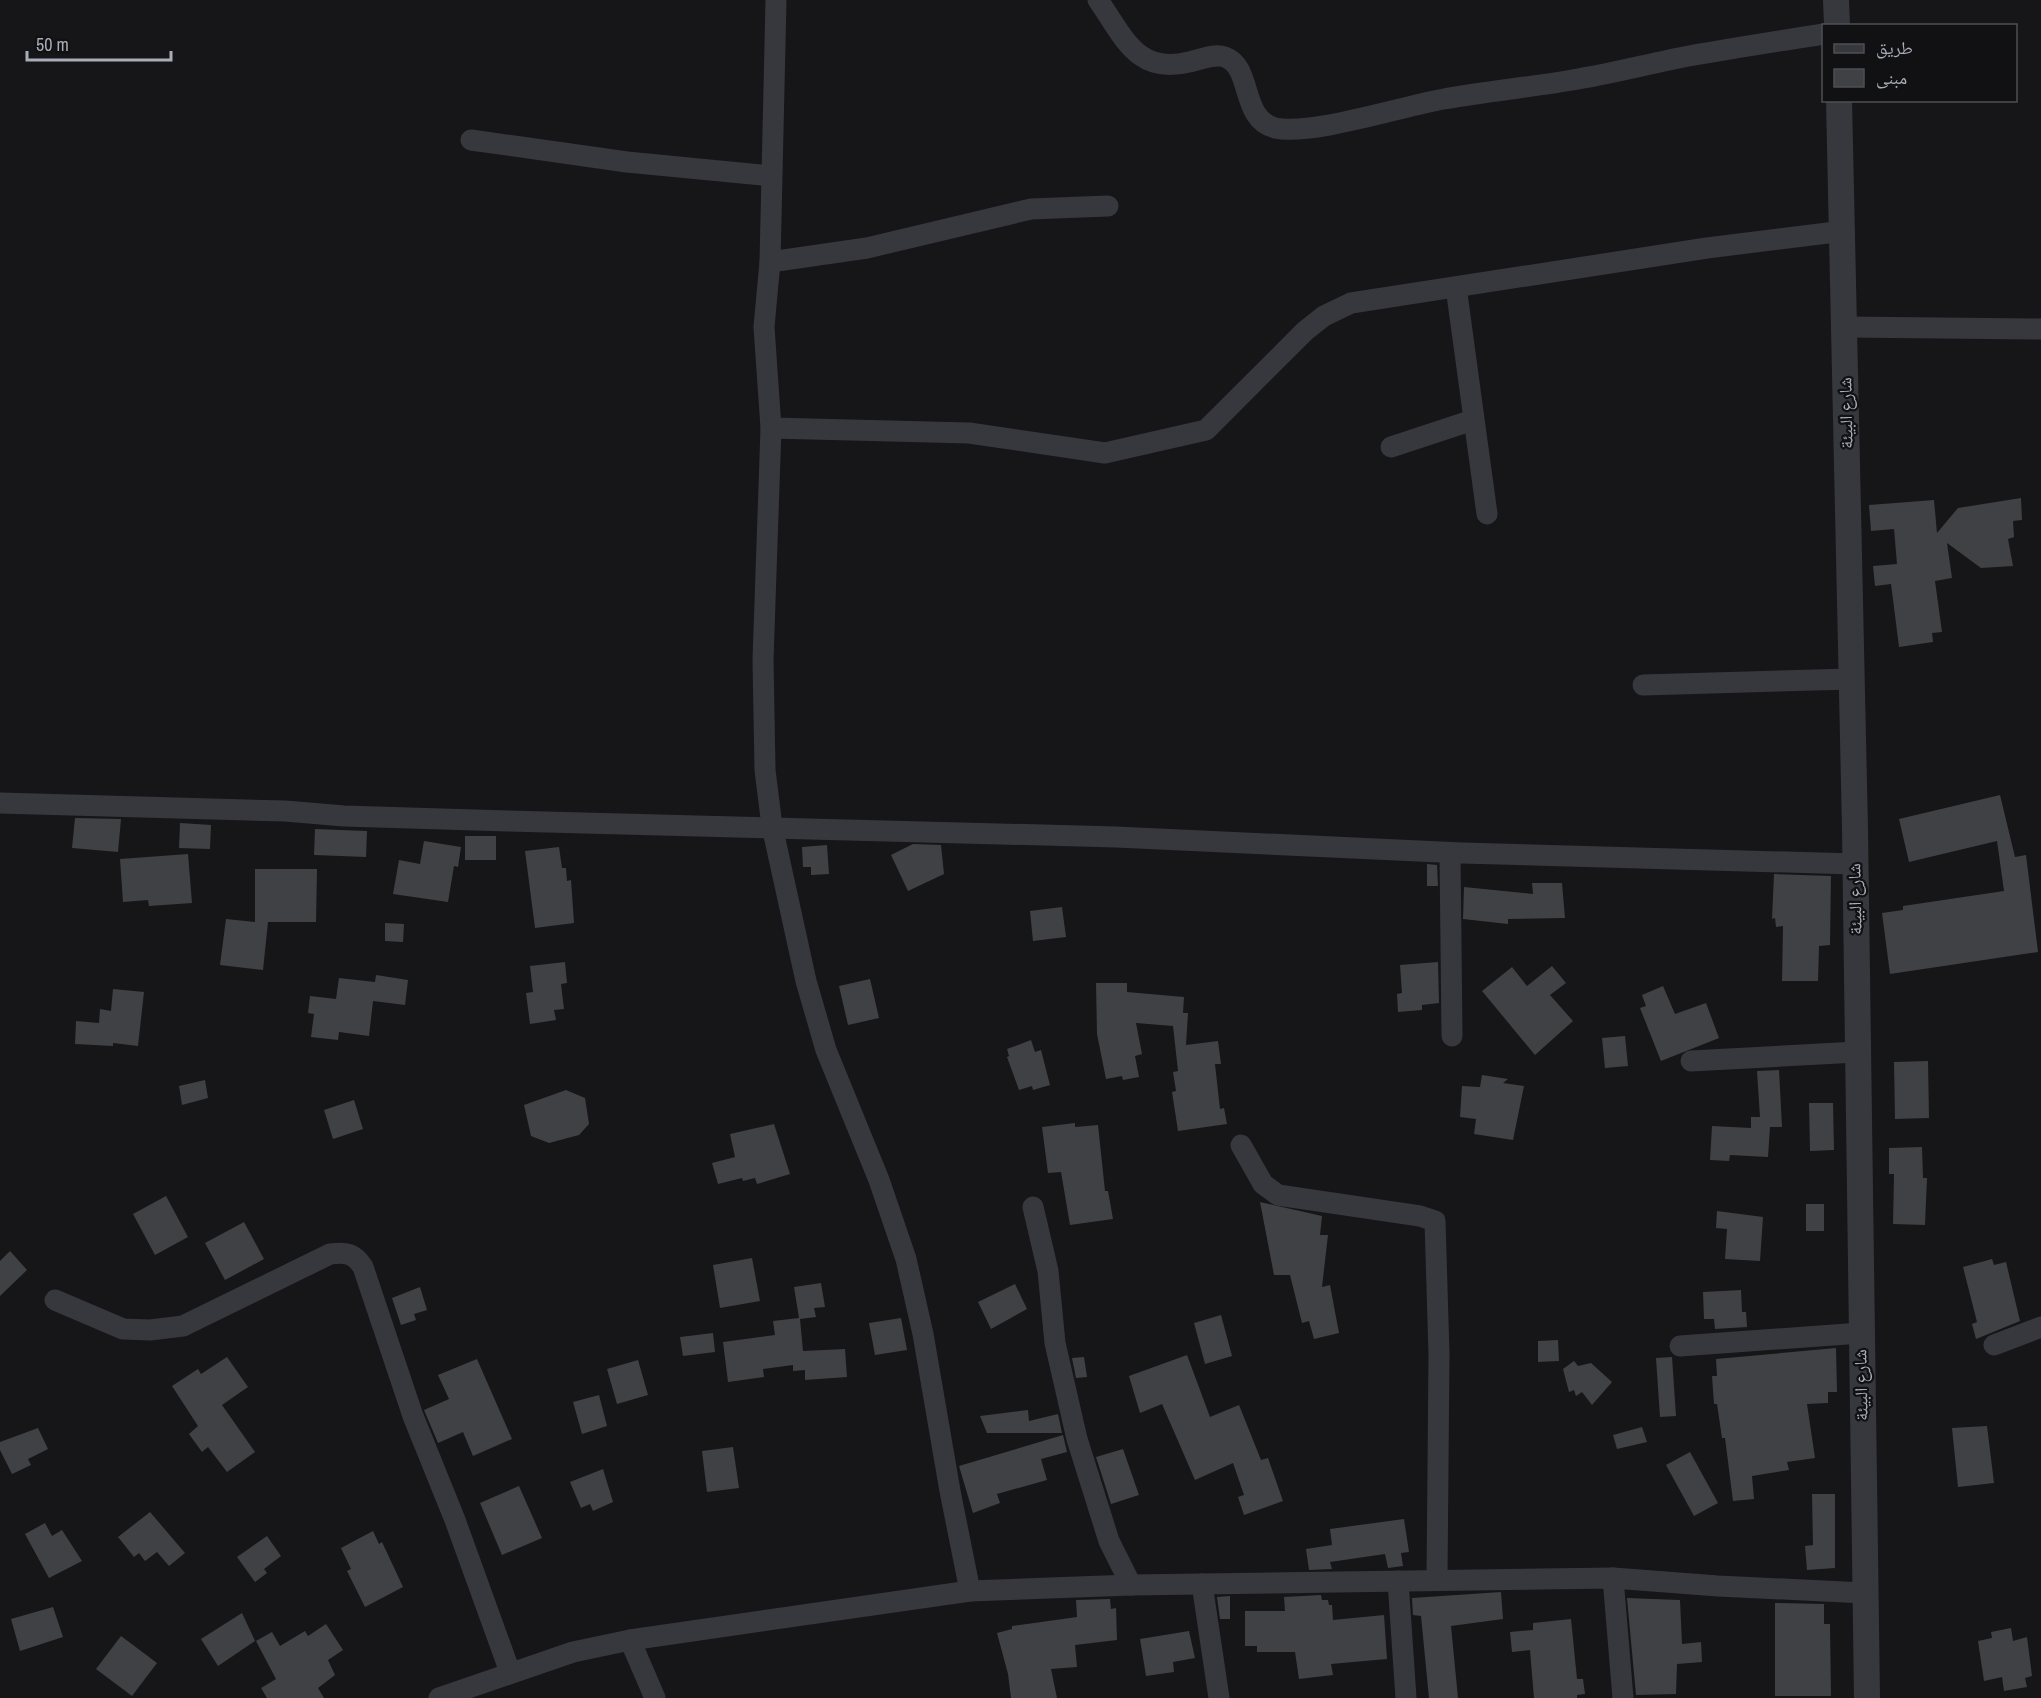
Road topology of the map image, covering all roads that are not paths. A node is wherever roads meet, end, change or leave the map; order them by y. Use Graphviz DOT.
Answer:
graph roads {
  1 [pos="776,0"];
  2 [pos="1098,0"];
  3 [pos="1836,0"];
  4 [pos="1837,24"];
  5 [pos="1822,34"];
  6 [pos="1839,102"];
  7 [pos="471,140"];
  8 [pos="771,176"];
  9 [pos="1108,206"];
  10 [pos="1844,231"];
  11 [pos="770,261"];
  12 [pos="1456,287"];
  13 [pos="1845,327"];
  14 [pos="2041,329"];
  15 [pos="1473,420"];
  16 [pos="771,428"];
  17 [pos="1391,447"];
  18 [pos="1487,514"];
  19 [pos="1851,679"];
  20 [pos="1643,685"];
  21 [pos="0,804"];
  22 [pos="772,826"];
  23 [pos="1450,852"];
  24 [pos="1855,864"];
  25 [pos="1452,1036"];
  26 [pos="1857,1052"];
  27 [pos="1691,1061"];
  28 [pos="1241,1145"];
  29 [pos="1033,1207"];
  30 [pos="55,1300"];
  31 [pos="2041,1327"];
  32 [pos="1861,1333"];
  33 [pos="1994,1345"];
  34 [pos="1680,1346"];
  35 [pos="1613,1578"];
  36 [pos="1437,1580"];
  37 [pos="1398,1581"];
  38 [pos="1202,1584"];
  39 [pos="1131,1585"];
  40 [pos="970,1591"];
  41 [pos="1865,1593"];
  42 [pos="630,1640"];
  43 [pos="510,1672"];
  44 [pos="440,1698"];
  45 [pos="655,1698"];
  46 [pos="1219,1698"];
  47 [pos="1406,1698"];
  48 [pos="1623,1698"];
  49 [pos="1867,1698"];
  1 -- 8 [label="street"];
  2 -- 5 [label="street"];
  3 -- 4 [label="street"];
  6 -- 10 [label="street, شارع البيئة"];
  7 -- 8 [label="street"];
  8 -- 11 [label="street"];
  9 -- 11 [label="street"];
  10 -- 12 [label="street"];
  10 -- 13 [label="street, شارع البيئة"];
  11 -- 16 [label="street"];
  12 -- 15 [label="street"];
  12 -- 16 [label="street"];
  13 -- 14 [label="street"];
  13 -- 19 [label="street, شارع البيئة"];
  15 -- 17 [label="street"];
  15 -- 18 [label="street"];
  16 -- 22 [label="street"];
  19 -- 20 [label="street"];
  19 -- 24 [label="street, شارع البيئة"];
  21 -- 22 [label="street"];
  22 -- 23 [label="street"];
  22 -- 40 [label="street"];
  23 -- 24 [label="street"];
  23 -- 25 [label="street"];
  24 -- 26 [label="street, شارع البيئة"];
  26 -- 27 [label="street"];
  26 -- 32 [label="street, شارع البيئة"];
  28 -- 36 [label="street"];
  29 -- 39 [label="street"];
  30 -- 43 [label="street"];
  31 -- 33 [label="street"];
  32 -- 34 [label="street"];
  32 -- 41 [label="street, شارع البيئة"];
  35 -- 36 [label="street"];
  35 -- 41 [label="street"];
  35 -- 48 [label="street"];
  36 -- 37 [label="street"];
  37 -- 38 [label="street"];
  37 -- 47 [label="street"];
  38 -- 39 [label="street"];
  38 -- 46 [label="street"];
  39 -- 40 [label="street"];
  40 -- 42 [label="street"];
  41 -- 49 [label="street, شارع البيئة"];
  42 -- 43 [label="street"];
  42 -- 45 [label="street"];
  43 -- 44 [label="street"];
}
